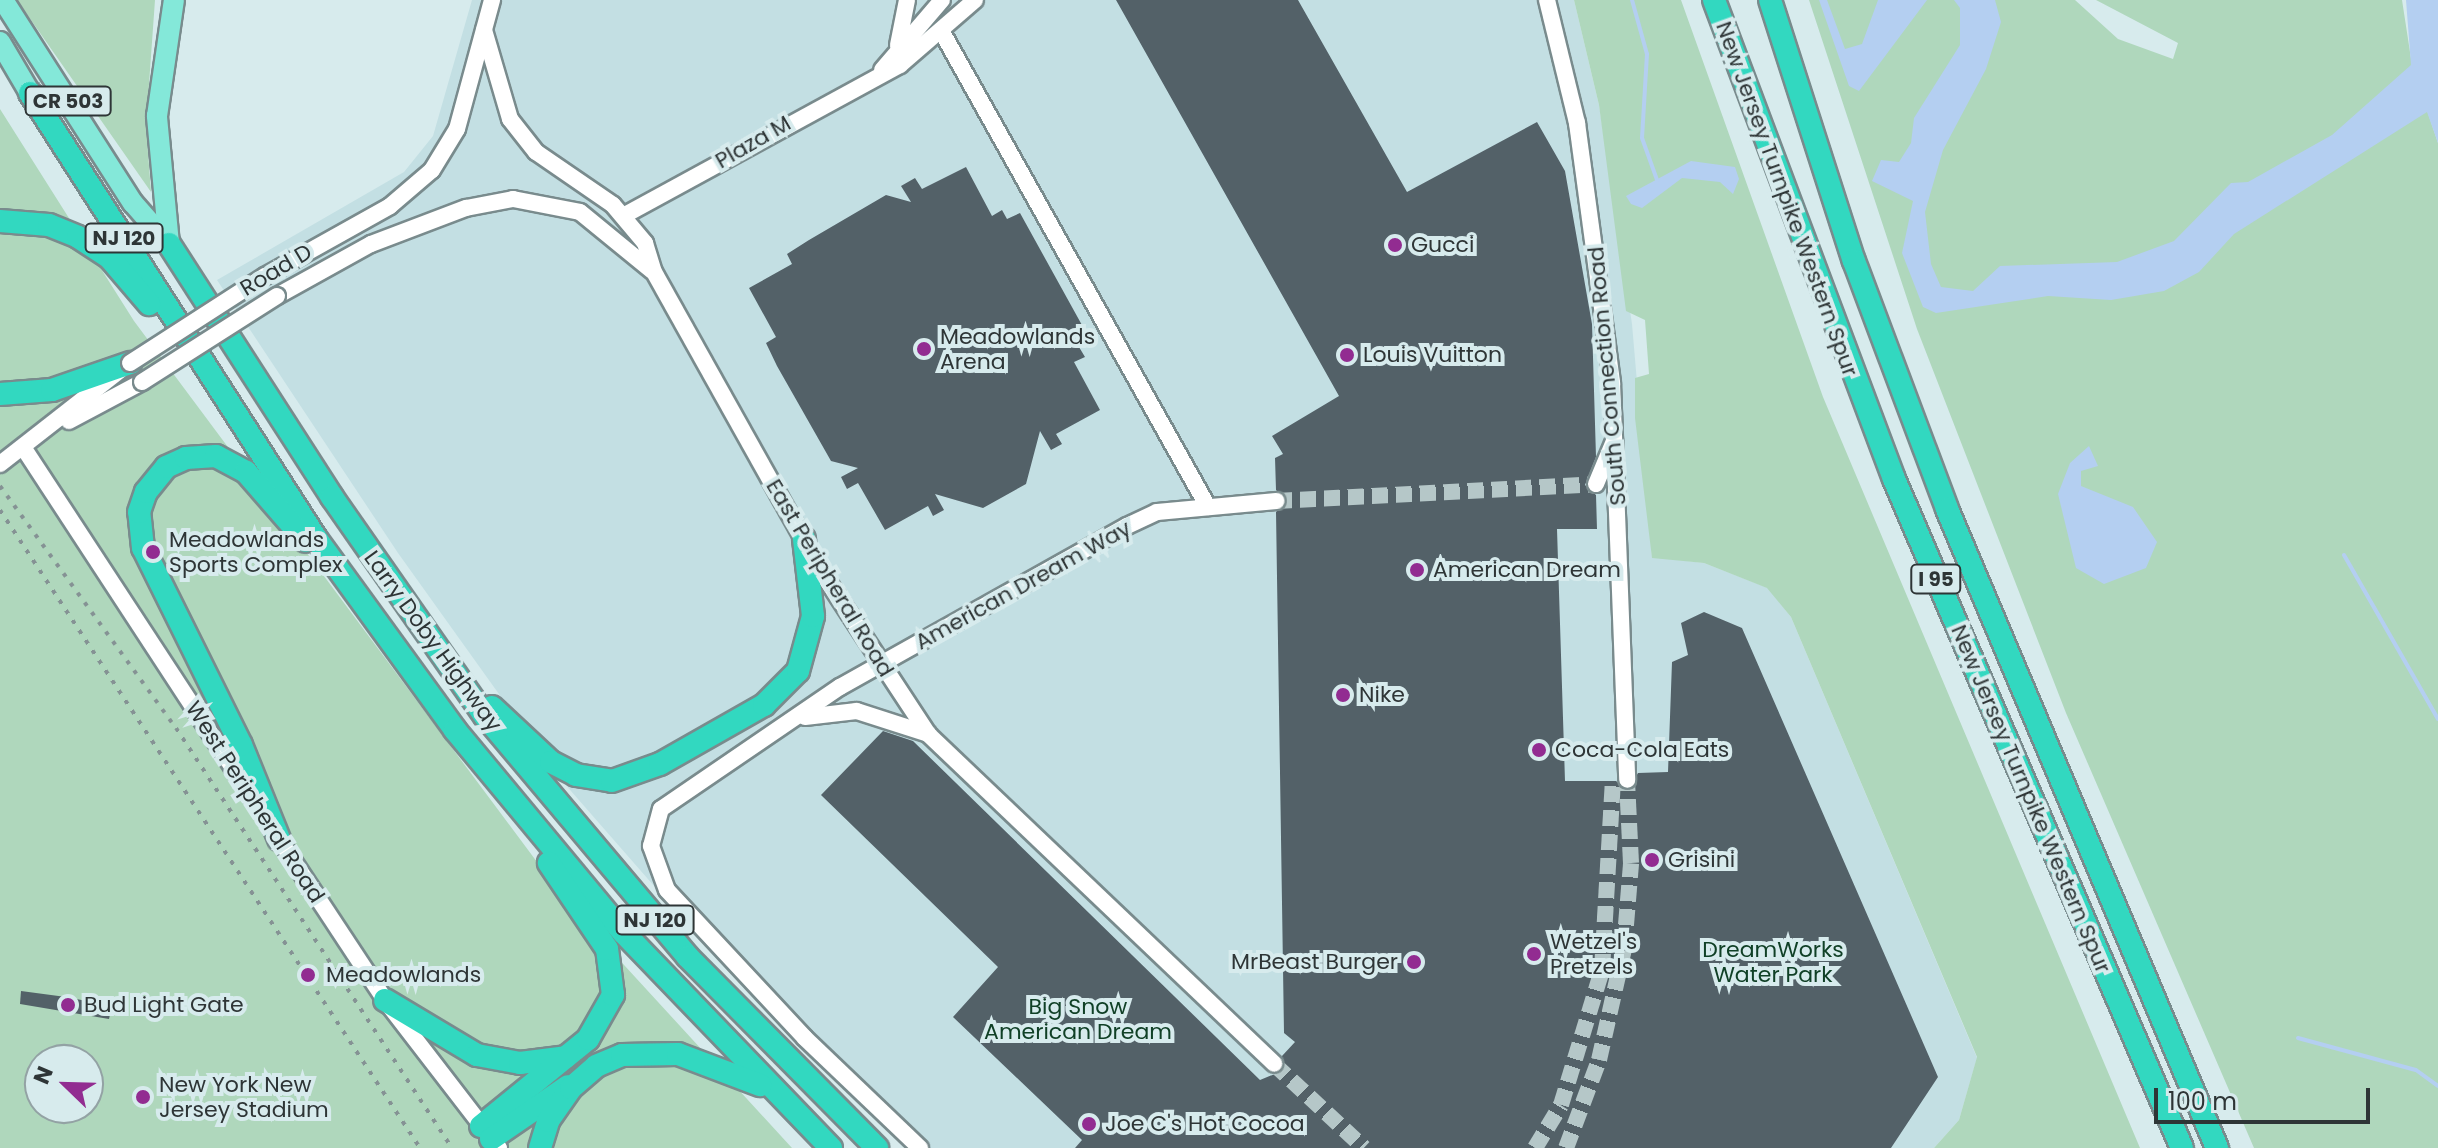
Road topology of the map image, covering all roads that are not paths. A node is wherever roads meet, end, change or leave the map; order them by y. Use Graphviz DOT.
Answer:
graph roads {
  1 [pos="3,0"];
  2 [pos="174,0"];
  3 [pos="492,0"];
  4 [pos="907,0"];
  5 [pos="942,0"];
  6 [pos="975,0"];
  7 [pos="1547,0"];
  8 [pos="1714,0"];
  9 [pos="1770,0"];
  10 [pos="484,30"];
  11 [pos="943,34"];
  12 [pos="0,42"];
  13 [pos="895,52"];
  14 [pos="0,56"];
  15 [pos="882,70"];
  16 [pos="30,93"];
  17 [pos="625,215"];
  18 [pos="0,221"];
  19 [pos="169,244"];
  20 [pos="654,272"];
  21 [pos="136,372"];
  22 [pos="215,386"];
  23 [pos="0,394"];
  24 [pos="1616,436"];
  25 [pos="12,455"];
  26 [pos="1596,484"];
  27 [pos="1276,501"];
  28 [pos="1208,507"];
  29 [pos="804,539"];
  30 [pos="346,582"];
  31 [pos="880,665"];
  32 [pos="457,673"];
  33 [pos="804,717"];
  34 [pos="928,734"];
  35 [pos="1620,780"];
  36 [pos="521,813"];
  37 [pos="279,839"];
  38 [pos="385,1000"];
  39 [pos="567,1057"];
  40 [pos="1274,1064"];
  41 [pos="579,1080"];
  42 [pos="770,1088"];
  43 [pos="490,1137"];
  44 [pos="540,1148"];
  45 [pos="831,1148"];
  46 [pos="877,1148"];
  47 [pos="920,1148"];
  48 [pos="2182,1148"];
  49 [pos="2217,1148"];
  1 -- 19 [label="main road, CR 503"];
  2 -- 19 [label="main road, Larry Doby Highway / NJ 120"];
  3 -- 10 [label="street, Road D"];
  4 -- 13 [label="street"];
  5 -- 13 [label="street, Plaza M"];
  6 -- 11 [label="street, Plaza M"];
  7 -- 24 [label="street, South Connection Road"];
  8 -- 48 [label="highway, New Jersey Turnpike Western Spur / I 95"];
  9 -- 49 [label="highway, New Jersey Turnpike Western Spur / I 95"];
  10 -- 17 [label="street, East Peripheral Road"];
  10 -- 21 [label="street, Road D, bridge"];
  11 -- 15 [label="street, Plaza M"];
  11 -- 28 [label="street"];
  12 -- 16 [label="main road, CR 503"];
  13 -- 15 [label="street, Plaza M"];
  14 -- 16 [label="main road, Larry Doby Highway / NJ 120"];
  15 -- 17 [label="street, Plaza M"];
  16 -- 22 [label="highway, Larry Doby Highway / NJ 120"];
  17 -- 20 [label="street, East Peripheral Road"];
  18 -- 22 [label="highway"];
  19 -- 32 [label="highway, Larry Doby Highway / NJ 120"];
  20 -- 21 [label="street, Road D, bridge"];
  20 -- 29 [label="street, East Peripheral Road"];
  21 -- 23 [label="highway"];
  21 -- 25 [label="street, Road D"];
  22 -- 30 [label="highway, Larry Doby Highway / NJ 120"];
  24 -- 26 [label="street"];
  24 -- 35 [label="street, South Connection Road"];
  25 -- 37 [label="street, West Peripheral Road"];
  27 -- 28 [label="street, American Dream Way"];
  28 -- 31 [label="street, American Dream Way"];
  29 -- 31 [label="street, East Peripheral Road"];
  29 -- 32 [label="highway"];
  30 -- 36 [label="highway, Larry Doby Highway / NJ 120"];
  30 -- 37 [label="highway"];
  31 -- 33 [label="street, American Dream Way"];
  31 -- 34 [label="street, East Peripheral Road"];
  32 -- 46 [label="highway, Larry Doby Highway / NJ 120"];
  33 -- 34 [label="street"];
  33 -- 47 [label="street, American Dream Way"];
  34 -- 40 [label="street, East Peripheral Road"];
  36 -- 39 [label="highway"];
  36 -- 42 [label="highway, Larry Doby Highway / NJ 120"];
  37 -- 38 [label="street, West Peripheral Road"];
  38 -- 39 [label="highway"];
  38 -- 43 [label="street, West Peripheral Road"];
  39 -- 43 [label="highway"];
  41 -- 42 [label="highway"];
  41 -- 43 [label="highway"];
  41 -- 44 [label="highway"];
  42 -- 45 [label="highway, Larry Doby Highway / NJ 120"];
}
